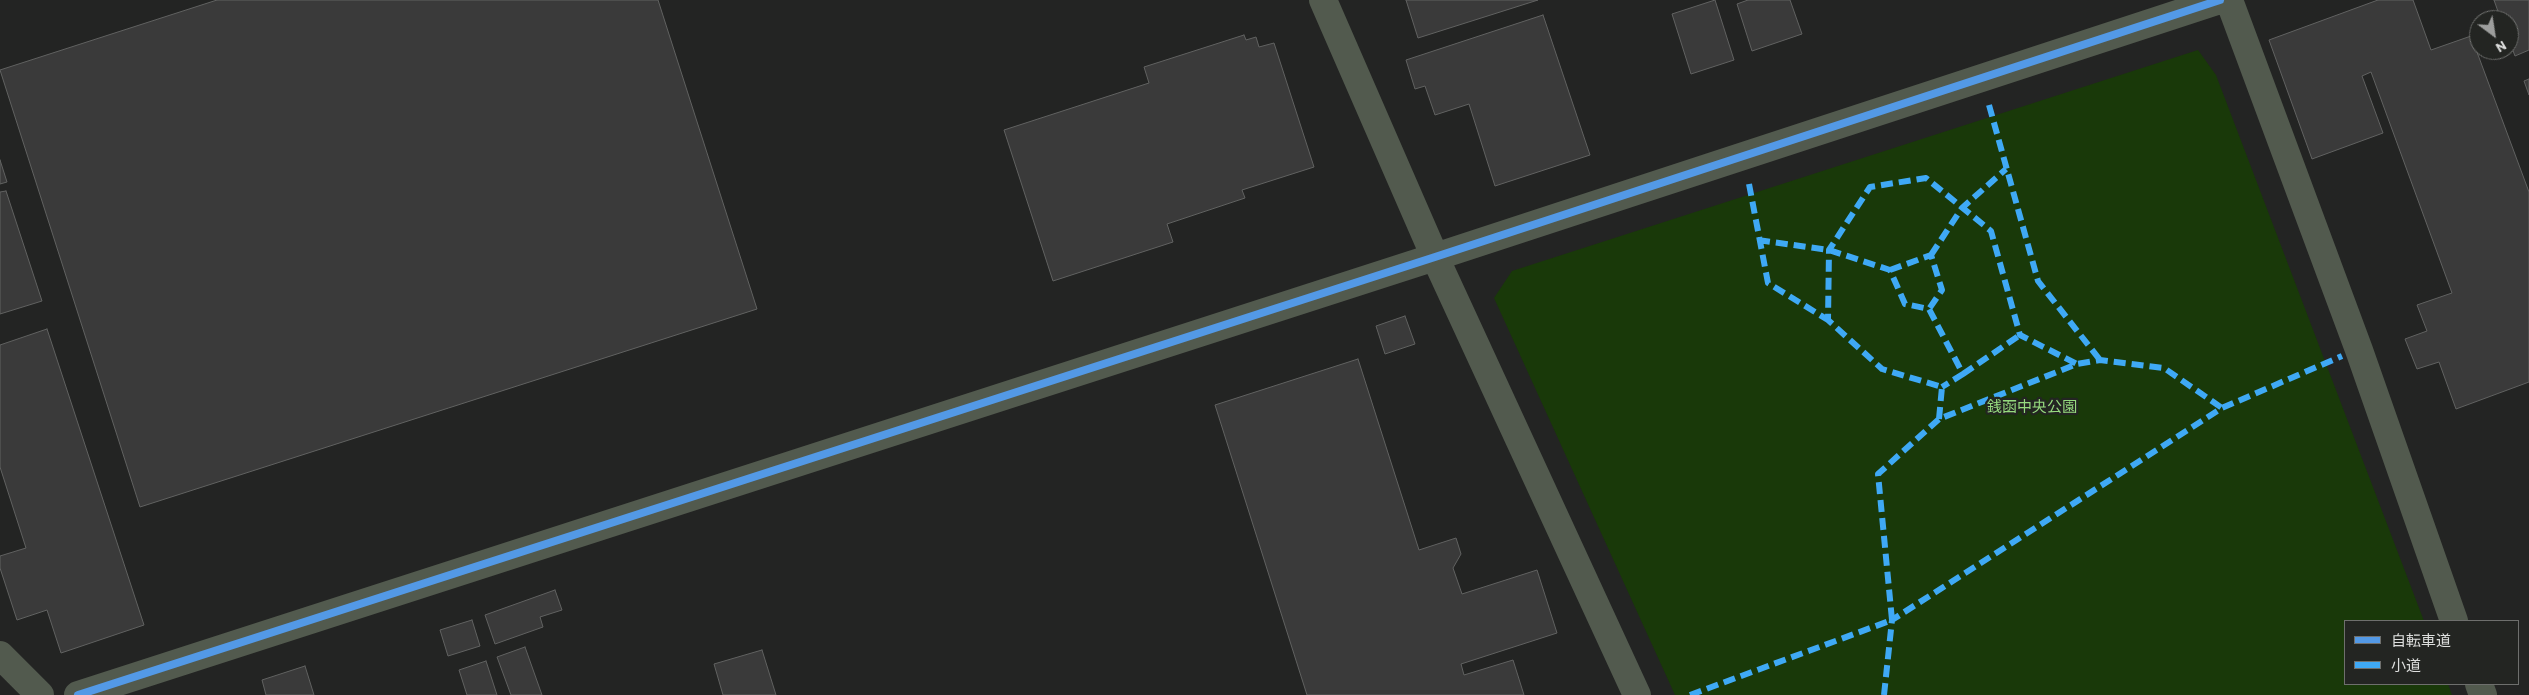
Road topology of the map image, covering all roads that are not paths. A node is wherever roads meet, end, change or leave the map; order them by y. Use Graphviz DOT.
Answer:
graph roads {
  1 [pos="1323,0"];
  2 [pos="2220,0"];
  3 [pos="2229,0"];
  4 [pos="1435,257"];
  5 [pos="2454,620"];
  6 [pos="0,655"];
  7 [pos="40,695"];
  8 [pos="78,695"];
  9 [pos="1637,695"];
  1 -- 4 [label="street"];
  2 -- 4 [label="street"];
  3 -- 5 [label="street"];
  4 -- 8 [label="street"];
  4 -- 9 [label="street"];
  6 -- 7 [label="street"];
}
